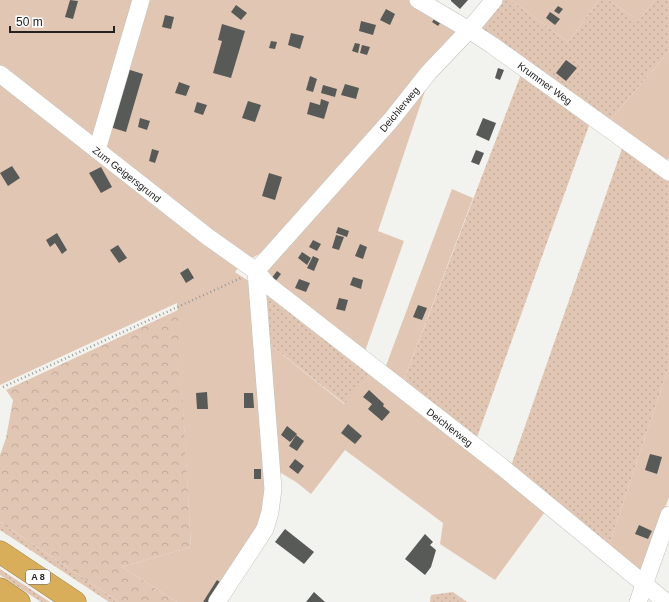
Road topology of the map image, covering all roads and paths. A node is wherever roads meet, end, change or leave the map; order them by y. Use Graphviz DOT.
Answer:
graph roads {
  1 [pos="141,0"];
  2 [pos="418,0"];
  3 [pos="494,0"];
  4 [pos="469,30"];
  5 [pos="0,74"];
  6 [pos="97,150"];
  7 [pos="669,172"];
  8 [pos="256,271"];
  9 [pos="3,387"];
  10 [pos="669,515"];
  11 [pos="0,552"];
  12 [pos="644,585"];
  13 [pos="0,589"];
  14 [pos="19,602"];
  15 [pos="75,602"];
  16 [pos="218,602"];
  17 [pos="638,602"];
  18 [pos="666,602"];
  1 -- 6 [label="lane"];
  2 -- 4 [label="lane, Krummer Weg"];
  3 -- 4 [label="lane, Deichlerweg"];
  4 -- 7 [label="lane, Krummer Weg"];
  4 -- 8 [label="lane, Deichlerweg"];
  5 -- 6 [label="lane, Zum Geigersgrund"];
  6 -- 8 [label="lane, Zum Geigersgrund"];
  8 -- 9 [label="path"];
  8 -- 12 [label="lane, Deichlerweg"];
  8 -- 16 [label="lane"];
  10 -- 12 [label="lane"];
  11 -- 15 [label="highway, A 8"];
  12 -- 17 [label="lane"];
  12 -- 18 [label="lane, Deichlerweg"];
  13 -- 14 [label="highway"];
}
